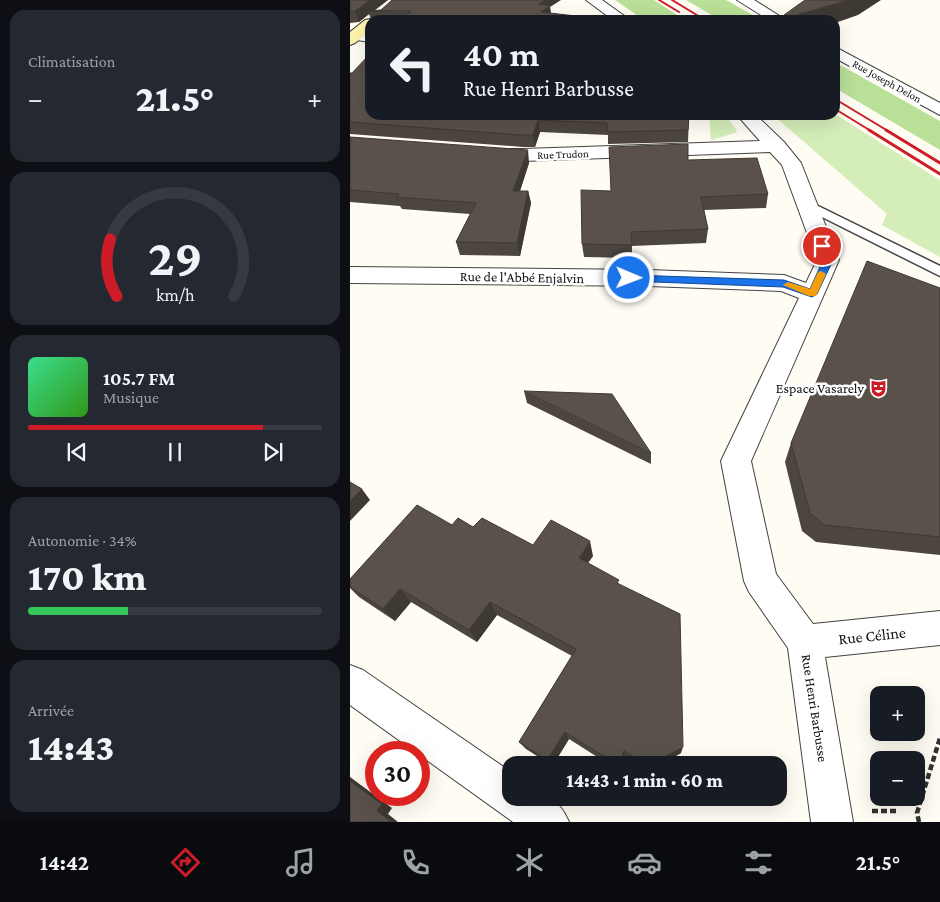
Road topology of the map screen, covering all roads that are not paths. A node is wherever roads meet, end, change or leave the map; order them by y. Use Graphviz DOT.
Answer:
graph roads {
  1 [pos="593,0"];
  2 [pos="744,0"];
  3 [pos="616,15"];
  4 [pos="770,15"];
  5 [pos="365,27"];
  6 [pos="365,37"];
  7 [pos="352,38"];
  8 [pos="840,55"];
  9 [pos="940,110"];
  10 [pos="751,120"];
  11 [pos="777,146"];
  12 [pos="475,151"];
  13 [pos="806,204"];
  14 [pos="940,272"];
  15 [pos="350,274"];
  16 [pos="812,294"];
  17 [pos="940,628"];
  18 [pos="805,642"];
  19 [pos="350,683"];
  20 [pos="502,790"];
  21 [pos="525,806"];
  22 [pos="548,822"];
  23 [pos="832,822"];
  1 -- 3 [label="street"];
  2 -- 4 [label="street"];
  5 -- 7 [label="main road"];
  6 -- 7 [label="street"];
  8 -- 9 [label="street, Rue Joseph Delon"];
  10 -- 11 [label="street, Rue Henri Barbusse"];
  11 -- 12 [label="street, Rue Trudon"];
  11 -- 13 [label="street, Rue Henri Barbusse"];
  13 -- 14 [label="lane"];
  13 -- 16 [label="street, Rue Henri Barbusse"];
  15 -- 16 [label="street, Rue de l'Abbé Enjalvin"];
  16 -- 18 [label="street, Rue Henri Barbusse"];
  17 -- 18 [label="street, Rue Céline"];
  18 -- 23 [label="street, Rue Henri Barbusse"];
  19 -- 20 [label="street"];
  21 -- 22 [label="street"];
}
